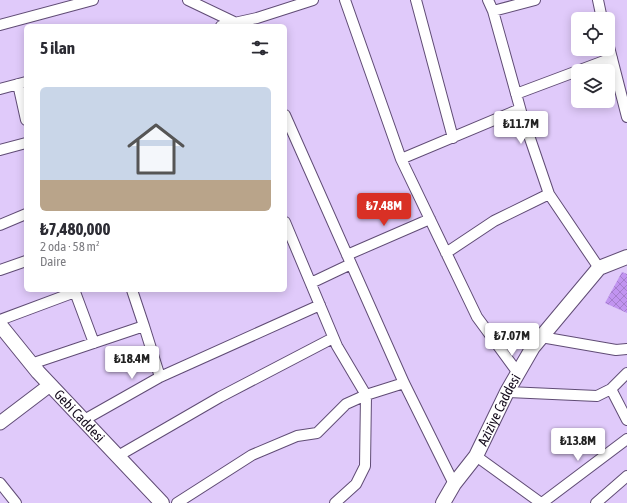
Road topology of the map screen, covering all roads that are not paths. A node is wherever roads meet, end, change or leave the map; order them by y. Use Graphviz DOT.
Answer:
graph roads {
  1 [pos="93,0"];
  2 [pos="188,0"];
  3 [pos="313,0"];
  4 [pos="345,0"];
  5 [pos="416,0"];
  6 [pos="488,0"];
  7 [pos="535,0"];
  8 [pos="598,0"];
  9 [pos="493,11"];
  10 [pos="601,12"];
  11 [pos="241,23"];
  12 [pos="0,25"];
  13 [pos="612,58"];
  14 [pos="22,83"];
  15 [pos="0,89"];
  16 [pos="516,94"];
  17 [pos="24,102"];
  18 [pos="520,109"];
  19 [pos="627,117"];
  20 [pos="287,120"];
  21 [pos="453,138"];
  22 [pos="24,144"];
  23 [pos="0,150"];
  24 [pos="401,159"];
  25 [pos="549,194"];
  26 [pos="24,215"];
  27 [pos="430,219"];
  28 [pos="0,225"];
  29 [pos="287,227"];
  30 [pos="446,253"];
  31 [pos="627,257"];
  32 [pos="349,260"];
  33 [pos="24,262"];
  34 [pos="599,268"];
  35 [pos="0,270"];
  36 [pos="311,283"];
  37 [pos="133,292"];
  38 [pos="320,306"];
  39 [pos="0,320"];
  40 [pos="0,325"];
  41 [pos="144,326"];
  42 [pos="542,337"];
  43 [pos="333,338"];
  44 [pos="94,343"];
  45 [pos="627,349"];
  46 [pos="31,364"];
  47 [pos="518,373"];
  48 [pos="627,373"];
  49 [pos="160,377"];
  50 [pos="404,383"];
  51 [pos="50,385"];
  52 [pos="611,389"];
  53 [pos="507,392"];
  54 [pos="366,395"];
  55 [pos="84,420"];
  56 [pos="627,420"];
  57 [pos="0,423"];
  58 [pos="627,439"];
  59 [pos="118,456"];
  60 [pos="476,456"];
  61 [pos="627,476"];
  62 [pos="0,483"];
  63 [pos="454,484"];
  64 [pos="16,503"];
  65 [pos="162,503"];
  66 [pos="177,503"];
  67 [pos="335,503"];
  68 [pos="443,503"];
  69 [pos="541,503"];
  70 [pos="596,503"];
  1 -- 12 [label="street"];
  2 -- 11 [label="street"];
  3 -- 11 [label="street"];
  4 -- 24 [label="street"];
  5 -- 21 [label="street"];
  6 -- 9 [label="street"];
  7 -- 9 [label="street"];
  8 -- 10 [label="street"];
  9 -- 16 [label="street"];
  13 -- 16 [label="street"];
  13 -- 19 [label="street"];
  14 -- 15 [label="street"];
  14 -- 17 [label="street"];
  16 -- 18 [label="street"];
  18 -- 21 [label="street"];
  18 -- 25 [label="street"];
  20 -- 32 [label="street"];
  21 -- 24 [label="street"];
  22 -- 23 [label="street"];
  24 -- 27 [label="street"];
  25 -- 30 [label="street"];
  25 -- 34 [label="street"];
  26 -- 28 [label="street"];
  27 -- 30 [label="street"];
  27 -- 32 [label="street"];
  29 -- 36 [label="street"];
  30 -- 47 [label="street"];
  31 -- 34 [label="main road, Aziziye Caddesi"];
  32 -- 36 [label="street"];
  32 -- 50 [label="street"];
  33 -- 35 [label="street"];
  34 -- 42 [label="main road, Aziziye Caddesi"];
  36 -- 38 [label="street"];
  37 -- 41 [label="street"];
  38 -- 43 [label="street"];
  38 -- 49 [label="street"];
  39 -- 44 [label="street"];
  40 -- 46 [label="main road, Gebi Caddesi"];
  41 -- 44 [label="street"];
  41 -- 49 [label="street"];
  42 -- 45 [label="street"];
  42 -- 47 [label="main road, Aziziye Caddesi"];
  43 -- 54 [label="street"];
  43 -- 59 [label="street"];
  44 -- 46 [label="street"];
  46 -- 51 [label="main road, Gebi Caddesi"];
  47 -- 53 [label="main road, Aziziye Caddesi"];
  48 -- 52 [label="street"];
  49 -- 55 [label="street"];
  50 -- 54 [label="street"];
  50 -- 63 [label="street"];
  51 -- 55 [label="main road, Gebi Caddesi"];
  51 -- 57 [label="street"];
  52 -- 53 [label="street"];
  52 -- 56 [label="street"];
  53 -- 60 [label="main road, Aziziye Caddesi"];
  54 -- 66 [label="street"];
  54 -- 67 [label="street"];
  55 -- 59 [label="main road, Gebi Caddesi"];
  58 -- 69 [label="street"];
  59 -- 65 [label="main road, Gebi Caddesi"];
  60 -- 63 [label="main road, Aziziye Caddesi"];
  60 -- 69 [label="street"];
  61 -- 70 [label="street"];
  62 -- 64 [label="street"];
  63 -- 68 [label="main road, Aziziye Caddesi"];
}
